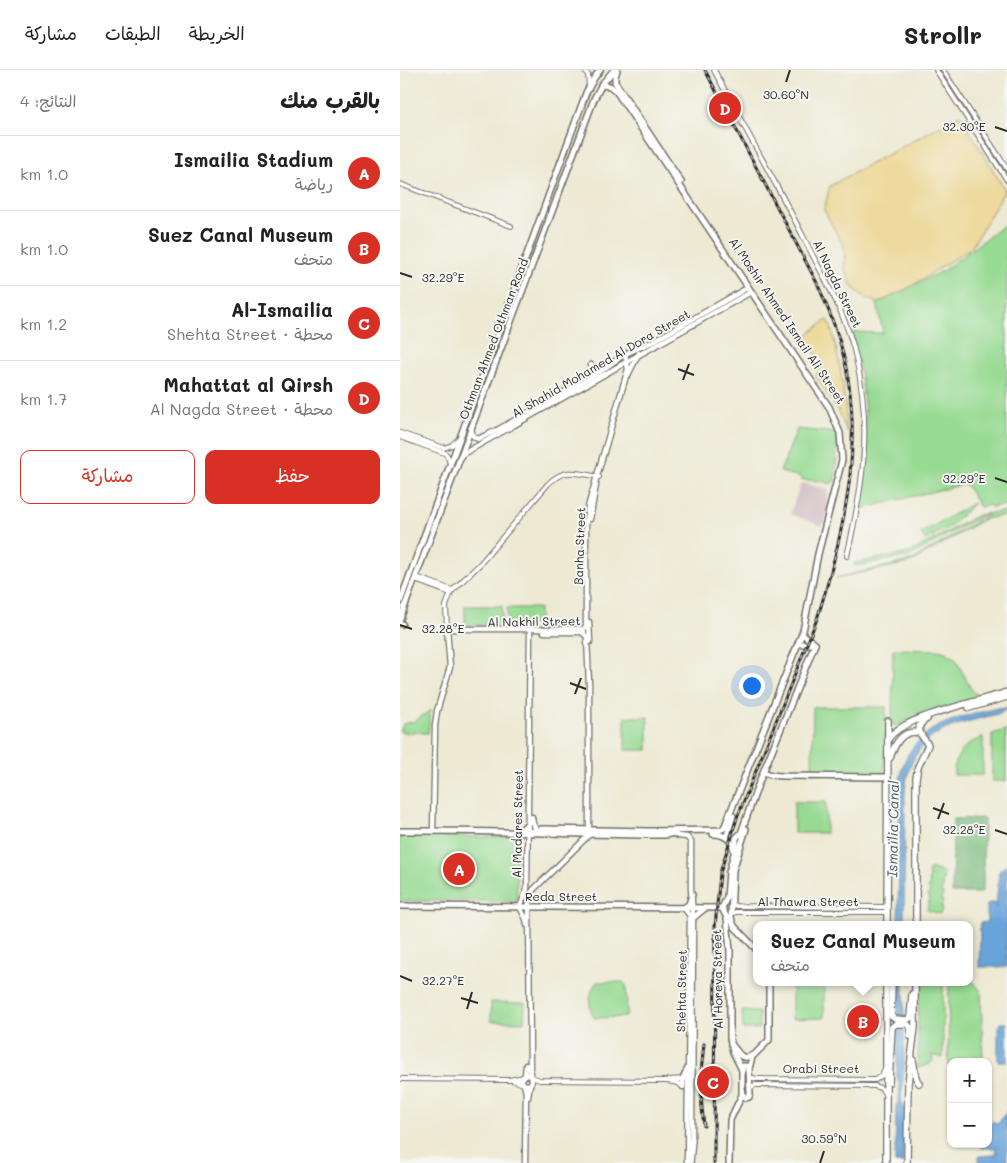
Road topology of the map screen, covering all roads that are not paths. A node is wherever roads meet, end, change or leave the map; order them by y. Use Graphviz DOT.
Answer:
graph roads {
  1 [pos="584,70"];
  2 [pos="600,70"];
  3 [pos="714,70"];
  4 [pos="936,70"];
  5 [pos="943,70"];
  6 [pos="613,71"];
  7 [pos="601,85"];
  8 [pos="589,86"];
  9 [pos="578,115"];
  10 [pos="587,119"];
  11 [pos="575,123"];
  12 [pos="584,126"];
  13 [pos="986,138"];
  14 [pos="981,140"];
  15 [pos="1007,169"];
  16 [pos="1007,179"];
  17 [pos="400,184"];
  18 [pos="539,221"];
  19 [pos="548,223"];
  20 [pos="511,226"];
  21 [pos="534,235"];
  22 [pos="544,235"];
  23 [pos="749,289"];
  24 [pos="770,317"];
  25 [pos="652,344"];
  26 [pos="639,353"];
  27 [pos="625,354"];
  28 [pos="626,361"];
  29 [pos="591,365"];
  30 [pos="598,373"];
  31 [pos="481,378"];
  32 [pos="490,378"];
  33 [pos="488,385"];
  34 [pos="471,428"];
  35 [pos="462,431"];
  36 [pos="469,434"];
  37 [pos="400,435"];
  38 [pos="459,438"];
  39 [pos="453,457"];
  40 [pos="460,457"];
  41 [pos="450,466"];
  42 [pos="597,477"];
  43 [pos="428,537"];
  44 [pos="425,543"];
  45 [pos="847,556"];
  46 [pos="819,557"];
  47 [pos="587,570"];
  48 [pos="415,578"];
  49 [pos="451,592"];
  50 [pos="400,602"];
  51 [pos="401,622"];
  52 [pos="589,627"];
  53 [pos="447,631"];
  54 [pos="532,631"];
  55 [pos="585,632"];
  56 [pos="805,636"];
  57 [pos="802,644"];
  58 [pos="815,644"];
  59 [pos="1007,692"];
  60 [pos="1007,697"];
  61 [pos="899,728"];
  62 [pos="921,734"];
  63 [pos="888,741"];
  64 [pos="771,756"];
  65 [pos="888,764"];
  66 [pos="764,774"];
  67 [pos="771,775"];
  68 [pos="888,777"];
  69 [pos="529,822"];
  70 [pos="434,830"];
  71 [pos="536,830"];
  72 [pos="400,831"];
  73 [pos="520,831"];
  74 [pos="529,833"];
  75 [pos="588,833"];
  76 [pos="542,834"];
  77 [pos="672,834"];
  78 [pos="719,834"];
  79 [pos="727,834"];
  80 [pos="579,835"];
  81 [pos="736,838"];
  82 [pos="583,840"];
  83 [pos="734,851"];
  84 [pos="528,878"];
  85 [pos="730,882"];
  86 [pos="535,888"];
  87 [pos="692,895"];
  88 [pos="729,897"];
  89 [pos="733,905"];
  90 [pos="400,906"];
  91 [pos="520,907"];
  92 [pos="529,907"];
  93 [pos="684,908"];
  94 [pos="693,908"];
  95 [pos="704,908"];
  96 [pos="722,908"];
  97 [pos="884,909"];
  98 [pos="733,913"];
  99 [pos="692,917"];
  100 [pos="886,921"];
  101 [pos="916,921"];
  102 [pos="734,926"];
  103 [pos="753,946"];
  104 [pos="730,951"];
  105 [pos="770,986"];
  106 [pos="886,986"];
  107 [pos="892,986"];
  108 [pos="914,986"];
  109 [pos="914,986"];
  110 [pos="896,1022"];
  111 [pos="907,1022"];
  112 [pos="731,1044"];
  113 [pos="754,1054"];
  114 [pos="912,1057"];
  115 [pos="886,1067"];
  116 [pos="749,1069"];
  117 [pos="742,1070"];
  118 [pos="527,1076"];
  119 [pos="881,1076"];
  120 [pos="749,1077"];
  121 [pos="400,1079"];
  122 [pos="688,1079"];
  123 [pos="510,1080"];
  124 [pos="540,1080"];
  125 [pos="876,1080"];
  126 [pos="667,1081"];
  127 [pos="920,1083"];
  128 [pos="524,1084"];
  129 [pos="530,1084"];
  130 [pos="876,1086"];
  131 [pos="750,1087"];
  132 [pos="688,1089"];
  133 [pos="884,1091"];
  134 [pos="742,1095"];
  135 [pos="749,1097"];
  136 [pos="730,1123"];
  137 [pos="692,1139"];
  138 [pos="526,1163"];
  139 [pos="690,1163"];
  140 [pos="729,1163"];
  141 [pos="886,1163"];
  142 [pos="907,1163"];
  1 -- 8 [label="street"];
  2 -- 8 [label="main road, Othman Ahmed Othman Road"];
  3 -- 45 [label="street, Al Nagda Street"];
  4 -- 14 [label="street"];
  5 -- 13 [label="street"];
  6 -- 7 [label="main road, Othman Ahmed Othman Road"];
  6 -- 24 [label="main road, Al Moshir Ahmed Ismail Ali Street"];
  7 -- 10 [label="main road, Othman Ahmed Othman Road"];
  7 -- 23 [label="main road, Al Moshir Ahmed Ismail Ali Street"];
  8 -- 9 [label="main road, Othman Ahmed Othman Road"];
  9 -- 10 [label="main road"];
  9 -- 11 [label="main road, Othman Ahmed Othman Road"];
  10 -- 12 [label="main road, Othman Ahmed Othman Road"];
  11 -- 12 [label="main road"];
  11 -- 18 [label="main road, Othman Ahmed Othman Road"];
  12 -- 19 [label="main road, Othman Ahmed Othman Road"];
  13 -- 14 [label="street"];
  13 -- 15 [label="street"];
  14 -- 16 [label="street"];
  17 -- 20 [label="street"];
  18 -- 19 [label="main road"];
  18 -- 21 [label="main road, Othman Ahmed Othman Road"];
  19 -- 22 [label="main road, Othman Ahmed Othman Road"];
  21 -- 22 [label="main road"];
  21 -- 31 [label="main road, Othman Ahmed Othman Road"];
  22 -- 32 [label="main road, Othman Ahmed Othman Road"];
  23 -- 24 [label="main road, Al Moshir Ahmed Ismail Ali Street"];
  23 -- 25 [label="main road, Al Shahid Mohamed Al Dora Street"];
  24 -- 46 [label="main road, Al Moshir Ahmed Ismail Ali Street"];
  25 -- 26 [label="main road, Al Shahid Mohamed Al Dora Street"];
  25 -- 27 [label="main road, Al Shahid Mohamed Al Dora Street"];
  26 -- 28 [label="main road, Al Shahid Mohamed Al Dora Street"];
  26 -- 42 [label="main road, Banha Street"];
  27 -- 28 [label="main road, Banha Street"];
  27 -- 30 [label="main road, Al Shahid Mohamed Al Dora Street"];
  28 -- 40 [label="main road, Al Shahid Mohamed Al Dora Street"];
  28 -- 42 [label="main road, Banha Street"];
  29 -- 30 [label="main road"];
  30 -- 34 [label="main road, Al Shahid Mohamed Al Dora Street"];
  31 -- 32 [label="main road"];
  31 -- 33 [label="main road"];
  31 -- 35 [label="main road, Othman Ahmed Othman Road"];
  32 -- 33 [label="main road, Othman Ahmed Othman Road"];
  33 -- 34 [label="main road, Othman Ahmed Othman Road"];
  34 -- 36 [label="main road, Othman Ahmed Othman Road"];
  35 -- 36 [label="main road"];
  35 -- 38 [label="main road, Othman Ahmed Othman Road"];
  36 -- 40 [label="main road, Othman Ahmed Othman Road"];
  37 -- 38 [label="street"];
  37 -- 41 [label="street"];
  38 -- 39 [label="main road, Othman Ahmed Othman Road"];
  39 -- 40 [label="main road"];
  39 -- 41 [label="main road, Othman Ahmed Othman Road"];
  40 -- 43 [label="main road, Othman Ahmed Othman Road"];
  41 -- 43 [label="main road, Othman Ahmed Othman Road"];
  42 -- 47 [label="main road, Banha Street"];
  42 -- 49 [label="street"];
  43 -- 44 [label="main road, Othman Ahmed Othman Road"];
  44 -- 48 [label="main road, Othman Ahmed Othman Road"];
  44 -- 50 [label="main road, Othman Ahmed Othman Road"];
  46 -- 56 [label="main road, Al Moshir Ahmed Ismail Ali Street"];
  46 -- 75 [label="main road, Al Moshir Ahmed Ismail Ali Street"];
  47 -- 52 [label="main road, Banha Street"];
  47 -- 55 [label="main road, Banha Street"];
  48 -- 49 [label="street"];
  48 -- 51 [label="main road, Othman Ahmed Othman Road"];
  49 -- 53 [label="street"];
  52 -- 55 [label="main road, Al Nakhil Street"];
  53 -- 54 [label="main road, Al Nakhil Street"];
  53 -- 70 [label="main road"];
  54 -- 55 [label="main road, Al Nakhil Street"];
  54 -- 69 [label="main road, Al Madares Street"];
  54 -- 71 [label="main road, Al Madares Street"];
  55 -- 75 [label="main road, Banha Street"];
  56 -- 57 [label="main road, Al Moshir Ahmed Ismail Ali Street"];
  56 -- 58 [label="main road"];
  57 -- 58 [label="main road"];
  57 -- 79 [label="main road, Al Moshir Ahmed Ismail Ali Street"];
  58 -- 64 [label="main road, Al Horeya Street"];
  59 -- 61 [label="highway"];
  60 -- 62 [label="highway"];
  61 -- 63 [label="highway"];
  61 -- 63 [label="highway"];
  62 -- 65 [label="highway"];
  62 -- 101 [label="highway"];
  63 -- 65 [label="highway"];
  64 -- 66 [label="main road, Al Horeya Street"];
  64 -- 67 [label="main road"];
  65 -- 68 [label="highway"];
  66 -- 67 [label="main road"];
  66 -- 81 [label="main road, Al Horeya Street"];
  66 -- 85 [label="main road, Al Horeya Street"];
  67 -- 68 [label="main road"];
  68 -- 97 [label="highway"];
  69 -- 73 [label="main road"];
  69 -- 74 [label="main road, Al Madares Street"];
  70 -- 72 [label="main road"];
  70 -- 73 [label="main road"];
  71 -- 74 [label="main road"];
  71 -- 75 [label="main road"];
  71 -- 76 [label="main road, Al Madares Street"];
  73 -- 74 [label="main road"];
  74 -- 76 [label="main road"];
  74 -- 84 [label="main road, Al Madares Street"];
  75 -- 77 [label="main road"];
  75 -- 80 [label="main road"];
  75 -- 82 [label="main road"];
  76 -- 80 [label="main road"];
  77 -- 78 [label="main road"];
  77 -- 87 [label="main road, Shehta Street"];
  78 -- 79 [label="main road"];
  78 -- 83 [label="main road"];
  79 -- 81 [label="main road"];
  80 -- 82 [label="main road"];
  81 -- 83 [label="main road, Al Horeya Street"];
  82 -- 86 [label="main road"];
  83 -- 85 [label="main road, Al Horeya Street"];
  84 -- 86 [label="main road"];
  84 -- 91 [label="main road, Al Madares Street"];
  85 -- 88 [label="main road, Al Horeya Street"];
  86 -- 92 [label="main road, Al Madares Street"];
  87 -- 93 [label="main road"];
  87 -- 94 [label="main road, Shehta Street"];
  88 -- 89 [label="main road, Al Horeya Street"];
  88 -- 96 [label="main road, Al Horeya Street"];
  89 -- 97 [label="street, Al Thawra Street"];
  89 -- 98 [label="main road, Al Horeya Street"];
  90 -- 91 [label="main road, Reda Street"];
  91 -- 92 [label="main road, Reda Street"];
  91 -- 118 [label="main road"];
  92 -- 93 [label="main road, Reda Street"];
  92 -- 118 [label="main road, Al Madares Street"];
  93 -- 94 [label="main road, Reda Street"];
  93 -- 99 [label="main road"];
  94 -- 95 [label="main road, Reda Street"];
  94 -- 99 [label="main road, Shehta Street"];
  95 -- 96 [label="main road, Reda Street"];
  95 -- 99 [label="main road"];
  96 -- 104 [label="main road, Al Horeya Street"];
  97 -- 98 [label="street, Al Thawra Street"];
  97 -- 100 [label="highway"];
  98 -- 102 [label="main road, Al Horeya Street"];
  99 -- 122 [label="main road, Shehta Street"];
  99 -- 122 [label="main road, Shehta Street"];
  102 -- 103 [label="main road"];
  102 -- 104 [label="main road"];
  104 -- 112 [label="main road, Al Horeya Street"];
  105 -- 113 [label="main road"];
  106 -- 115 [label="highway"];
  107 -- 110 [label="highway"];
  108 -- 111 [label="highway"];
  109 -- 114 [label="highway"];
  110 -- 111 [label="highway"];
  110 -- 133 [label="highway"];
  111 -- 114 [label="highway"];
  112 -- 113 [label="main road"];
  112 -- 117 [label="main road, Al Horeya Street"];
  113 -- 116 [label="main road"];
  114 -- 127 [label="highway"];
  114 -- 142 [label="highway"];
  115 -- 119 [label="street, Orabi Street"];
  115 -- 133 [label="highway"];
  116 -- 117 [label="main road"];
  116 -- 120 [label="main road"];
  117 -- 134 [label="main road"];
  118 -- 123 [label="street"];
  118 -- 124 [label="street"];
  118 -- 128 [label="main road"];
  118 -- 129 [label="main road"];
  119 -- 125 [label="street, Orabi Street"];
  119 -- 133 [label="street"];
  120 -- 125 [label="street, Orabi Street"];
  120 -- 131 [label="main road"];
  121 -- 123 [label="street"];
  122 -- 126 [label="street"];
  122 -- 132 [label="main road, Shehta Street"];
  122 -- 132 [label="main road"];
  123 -- 128 [label="street"];
  124 -- 126 [label="street"];
  124 -- 129 [label="street"];
  125 -- 130 [label="street"];
  126 -- 132 [label="street"];
  128 -- 129 [label="main road"];
  128 -- 138 [label="main road"];
  129 -- 138 [label="main road"];
  130 -- 131 [label="street, Orabi Street"];
  130 -- 133 [label="street, Orabi Street"];
  131 -- 135 [label="main road"];
  132 -- 137 [label="main road, Shehta Street"];
  132 -- 139 [label="main road, Shehta Street"];
  133 -- 141 [label="highway"];
  134 -- 135 [label="main road"];
  134 -- 136 [label="main road"];
  135 -- 136 [label="main road"];
  136 -- 140 [label="main road"];
  137 -- 139 [label="highway"];
}
